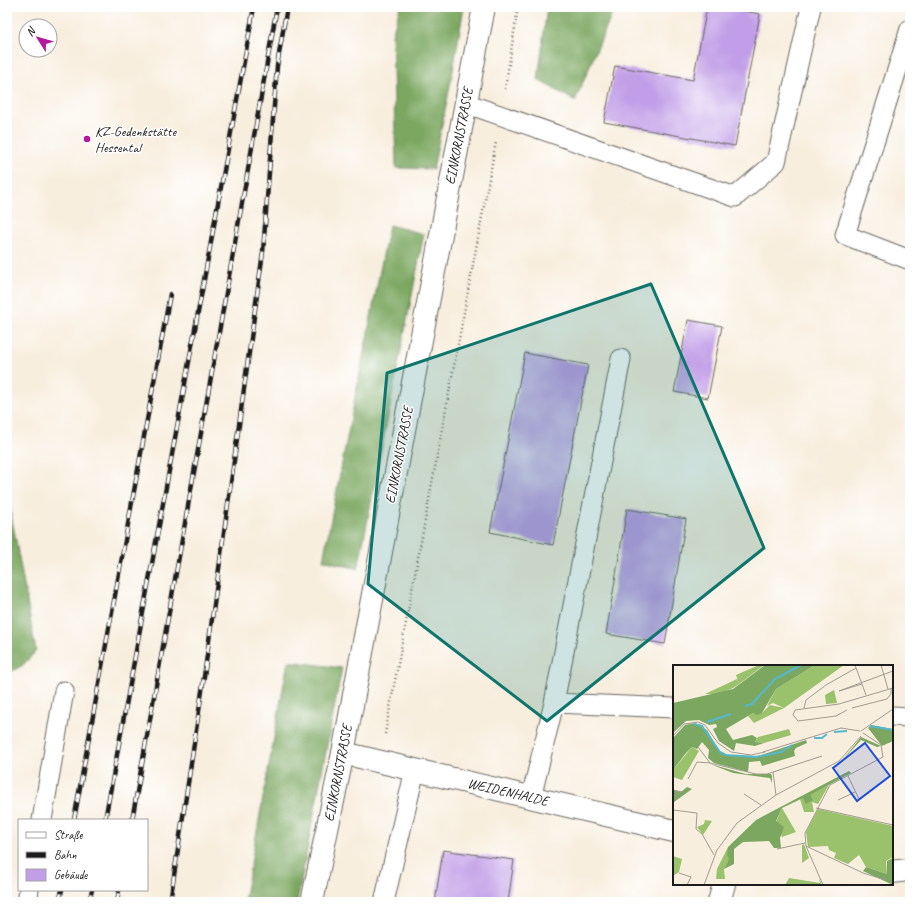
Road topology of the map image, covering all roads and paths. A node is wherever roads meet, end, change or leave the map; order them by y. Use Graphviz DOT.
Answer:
graph roads {
  1 [pos="484,7"];
  2 [pos="518,7"];
  3 [pos="811,7"];
  4 [pos="910,29"];
  5 [pos="465,103"];
  6 [pos="501,116"];
  7 [pos="910,260"];
  8 [pos="621,359"];
  9 [pos="64,691"];
  10 [pos="554,703"];
  11 [pos="673,708"];
  12 [pos="893,716"];
  13 [pos="910,717"];
  14 [pos="343,753"];
  15 [pos="380,762"];
  16 [pos="416,770"];
  17 [pos="531,798"];
  18 [pos="42,819"];
  19 [pos="673,831"];
  20 [pos="724,885"];
  21 [pos="30,891"];
  22 [pos="27,902"];
  23 [pos="312,902"];
  24 [pos="384,902"];
  25 [pos="719,902"];
  1 -- 5 [label="street, EINKORNSTRASSE"];
  2 -- 6 [label="path"];
  3 -- 6 [label="lane"];
  4 -- 7 [label="lane"];
  5 -- 6 [label="lane"];
  5 -- 14 [label="street, EINKORNSTRASSE"];
  6 -- 15 [label="path"];
  8 -- 10 [label="lane"];
  9 -- 18 [label="lane"];
  10 -- 11 [label="lane"];
  10 -- 17 [label="lane"];
  12 -- 13 [label="lane"];
  14 -- 15 [label="street, WEIDENHALDE"];
  14 -- 23 [label="street, EINKORNSTRASSE"];
  15 -- 16 [label="street, WEIDENHALDE"];
  16 -- 17 [label="street, WEIDENHALDE"];
  16 -- 24 [label="lane"];
  17 -- 19 [label="street, WEIDENHALDE"];
  20 -- 25 [label="street"];
  21 -- 22 [label="lane"];
}
